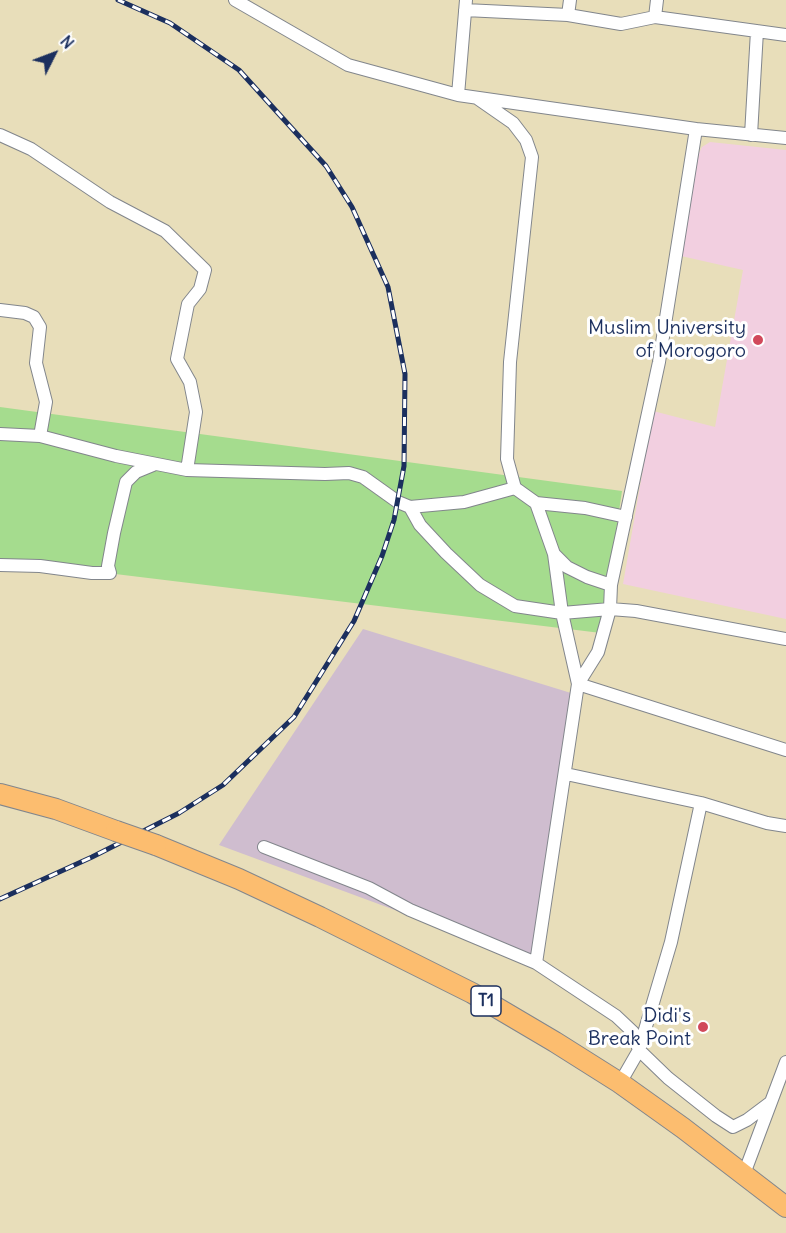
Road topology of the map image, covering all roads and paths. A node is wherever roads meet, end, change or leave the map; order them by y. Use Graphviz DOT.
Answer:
graph roads {
  1 [pos="235,0"];
  2 [pos="570,0"];
  3 [pos="657,0"];
  4 [pos="465,5"];
  5 [pos="568,15"];
  6 [pos="655,17"];
  7 [pos="757,31"];
  8 [pos="786,35"];
  9 [pos="458,95"];
  10 [pos="476,97"];
  11 [pos="696,129"];
  12 [pos="0,135"];
  13 [pos="751,135"];
  14 [pos="786,138"];
  15 [pos="0,310"];
  16 [pos="0,434"];
  17 [pos="40,436"];
  18 [pos="116,456"];
  19 [pos="154,464"];
  20 [pos="187,470"];
  21 [pos="126,482"];
  22 [pos="515,488"];
  23 [pos="536,503"];
  24 [pos="410,507"];
  25 [pos="626,517"];
  26 [pos="554,554"];
  27 [pos="0,566"];
  28 [pos="611,585"];
  29 [pos="610,609"];
  30 [pos="562,613"];
  31 [pos="786,639"];
  32 [pos="578,684"];
  33 [pos="786,750"];
  34 [pos="566,774"];
  35 [pos="0,794"];
  36 [pos="701,803"];
  37 [pos="786,826"];
  38 [pos="264,847"];
  39 [pos="536,963"];
  40 [pos="639,1050"];
  41 [pos="786,1062"];
  42 [pos="620,1083"];
  43 [pos="771,1102"];
  44 [pos="744,1174"];
  45 [pos="786,1207"];
  1 -- 9 [label="street"];
  2 -- 5 [label="street"];
  3 -- 6 [label="street"];
  4 -- 5 [label="street"];
  4 -- 9 [label="street"];
  5 -- 6 [label="street"];
  6 -- 7 [label="street"];
  7 -- 8 [label="street"];
  7 -- 13 [label="street"];
  9 -- 10 [label="street"];
  10 -- 11 [label="street"];
  10 -- 22 [label="street"];
  11 -- 13 [label="street"];
  11 -- 25 [label="street"];
  12 -- 20 [label="street"];
  13 -- 14 [label="street"];
  15 -- 17 [label="street"];
  16 -- 17 [label="street"];
  17 -- 18 [label="street"];
  18 -- 19 [label="street"];
  18 -- 21 [label="street"];
  19 -- 20 [label="street"];
  19 -- 21 [label="street"];
  20 -- 24 [label="street"];
  21 -- 27 [label="street"];
  22 -- 23 [label="street"];
  22 -- 24 [label="street"];
  23 -- 25 [label="street"];
  23 -- 26 [label="street"];
  24 -- 30 [label="street"];
  25 -- 28 [label="street"];
  26 -- 28 [label="street"];
  26 -- 30 [label="street"];
  28 -- 29 [label="street"];
  29 -- 30 [label="street"];
  29 -- 31 [label="street"];
  29 -- 32 [label="street"];
  30 -- 32 [label="street"];
  32 -- 33 [label="street"];
  32 -- 34 [label="street"];
  34 -- 36 [label="street"];
  34 -- 39 [label="street"];
  35 -- 42 [label="highway, T1, bridge"];
  36 -- 37 [label="street"];
  36 -- 40 [label="street"];
  38 -- 39 [label="street"];
  39 -- 40 [label="street"];
  40 -- 42 [label="street"];
  40 -- 43 [label="street"];
  41 -- 43 [label="street"];
  42 -- 44 [label="highway, T1"];
  43 -- 44 [label="street"];
  44 -- 45 [label="highway, T1"];
}
